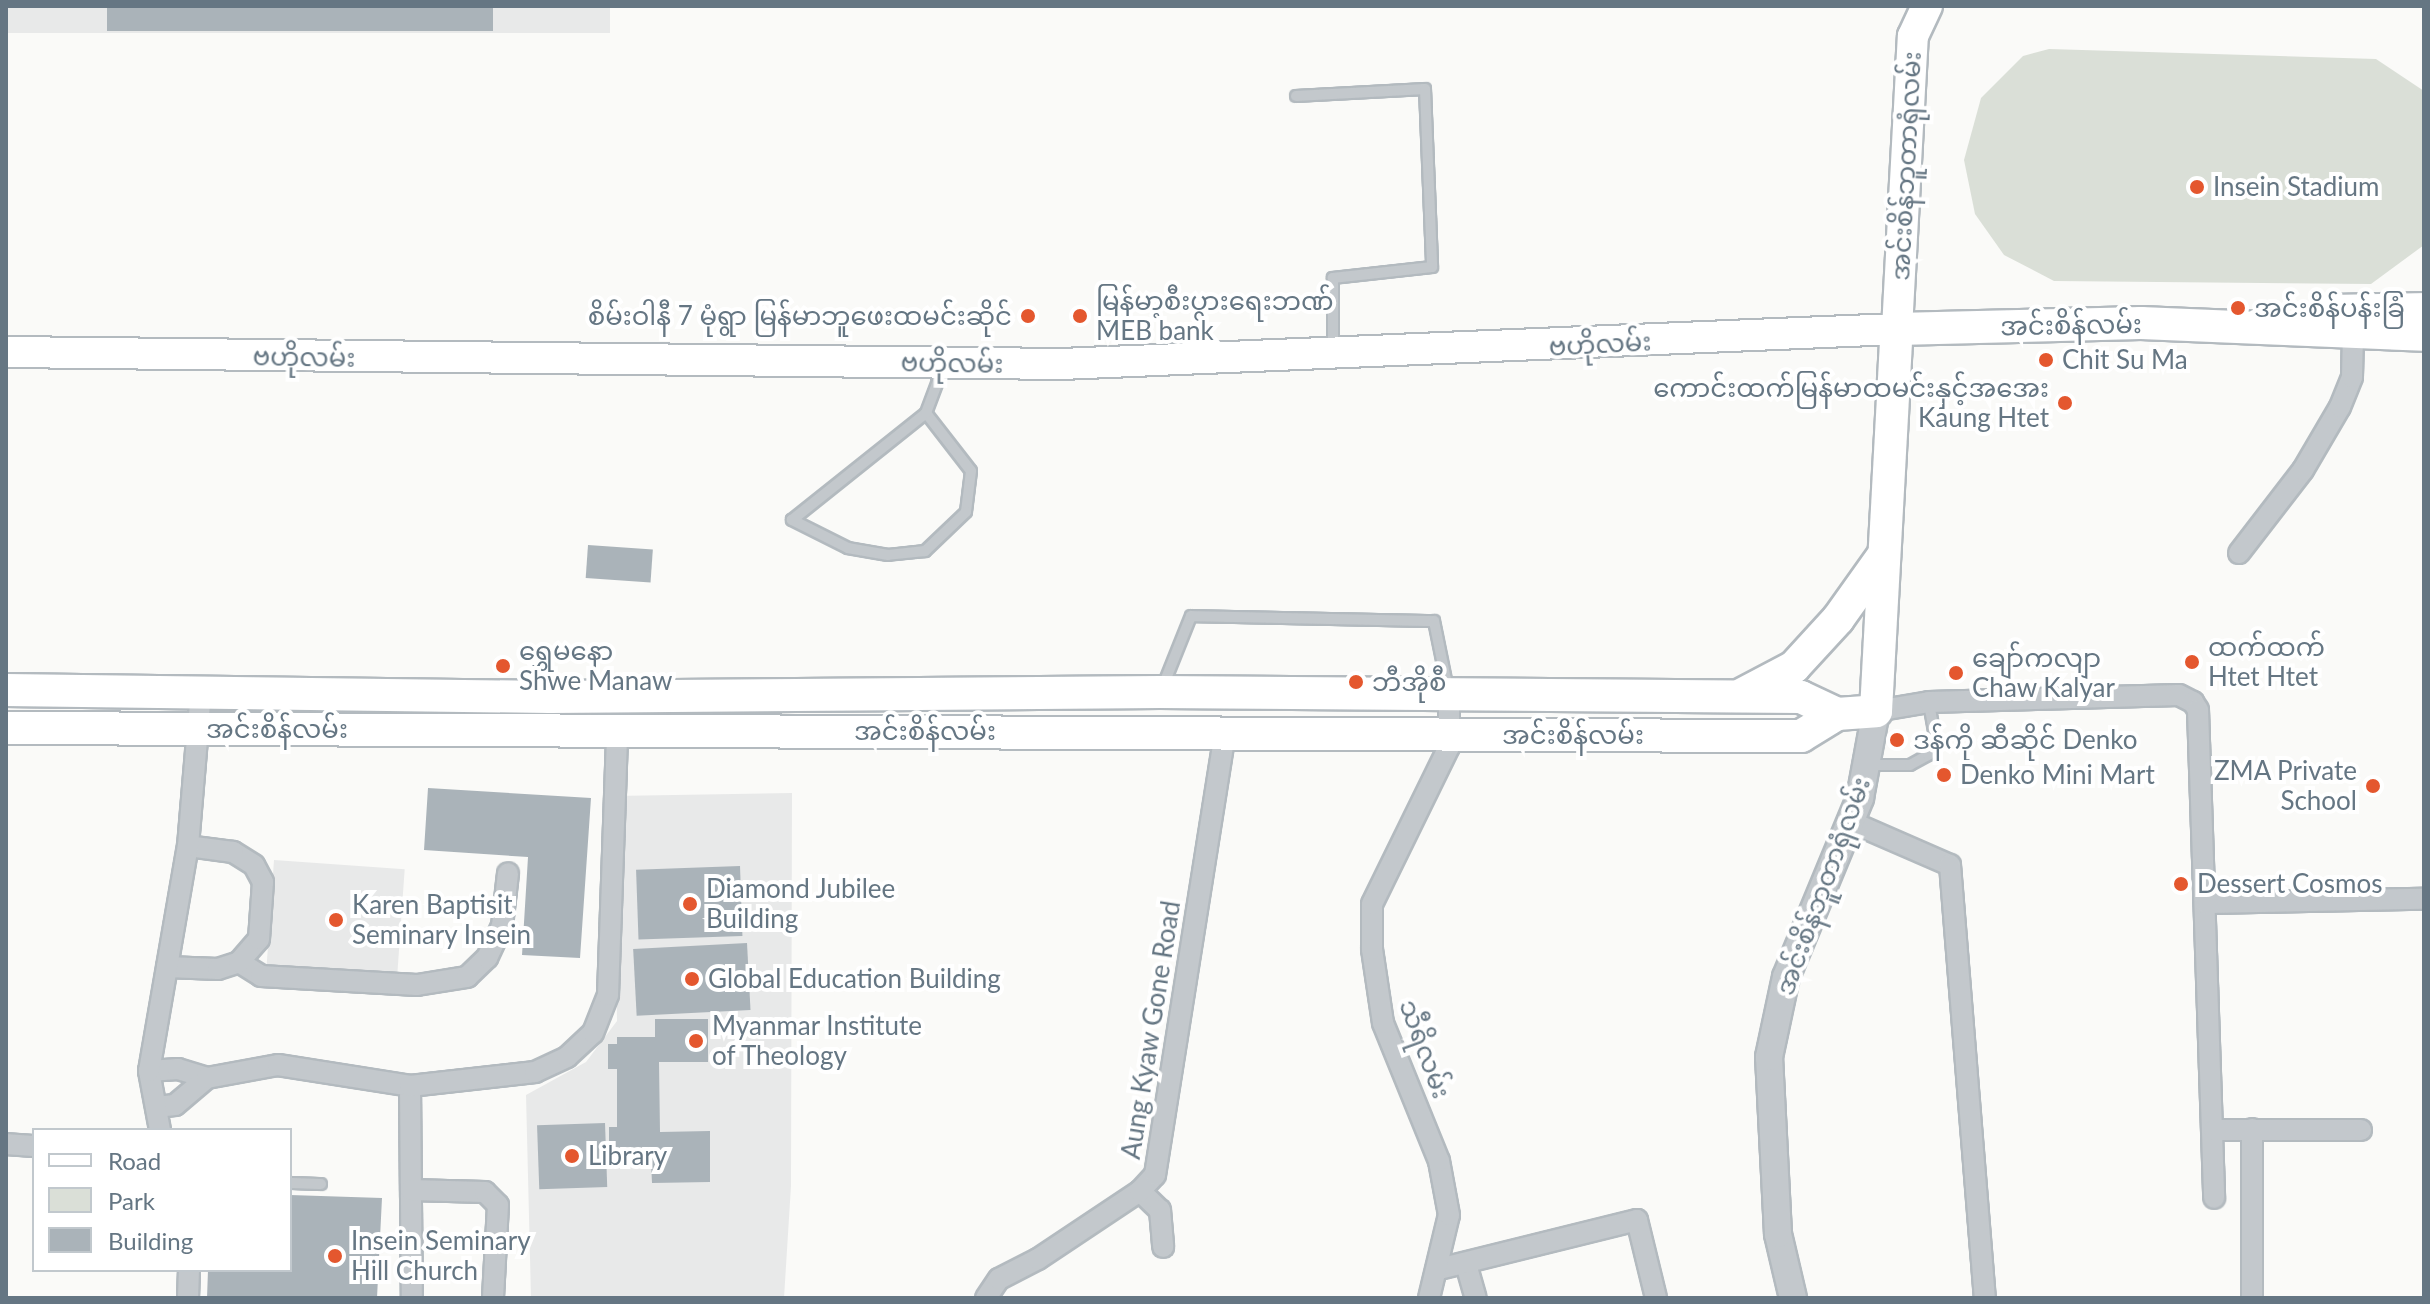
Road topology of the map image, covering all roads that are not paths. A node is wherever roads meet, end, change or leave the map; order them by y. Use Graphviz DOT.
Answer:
graph roads {
  1 [pos="1927,6"];
  2 [pos="1296,96"];
  3 [pos="2424,309"];
  4 [pos="1897,329"];
  5 [pos="2295,330"];
  6 [pos="2353,332"];
  7 [pos="2424,335"];
  8 [pos="6,352"];
  9 [pos="1333,356"];
  10 [pos="944,363"];
  11 [pos="926,413"];
  12 [pos="2239,553"];
  13 [pos="1883,556"];
  14 [pos="6,690"];
  15 [pos="201,691"];
  16 [pos="1160,692"];
  17 [pos="1018,693"];
  18 [pos="759,696"];
  19 [pos="1449,696"];
  20 [pos="550,697"];
  21 [pos="1727,698"];
  22 [pos="1929,702"];
  23 [pos="1876,711"];
  24 [pos="1837,714"];
  25 [pos="6,728"];
  26 [pos="200,728"];
  27 [pos="549,731"];
  28 [pos="617,731"];
  29 [pos="758,731"];
  30 [pos="1020,731"];
  31 [pos="1225,731"];
  32 [pos="1448,734"];
  33 [pos="1867,765"];
  34 [pos="1851,822"];
  35 [pos="188,846"];
  36 [pos="508,873"];
  37 [pos="2424,899"];
  38 [pos="2206,903"];
  39 [pos="239,962"];
  40 [pos="167,967"];
  41 [pos="149,1071"];
  42 [pos="207,1078"];
  43 [pos="410,1086"];
  44 [pos="156,1107"];
  45 [pos="158,1128"];
  46 [pos="2252,1129"];
  47 [pos="2214,1130"];
  48 [pos="2361,1130"];
  49 [pos="6,1144"];
  50 [pos="32,1146"];
  51 [pos="292,1183"];
  52 [pos="321,1184"];
  53 [pos="411,1190"];
  54 [pos="1140,1191"];
  55 [pos="2214,1198"];
  56 [pos="1163,1247"];
  57 [pos="1466,1264"];
  58 [pos="1439,1269"];
  59 [pos="189,1272"];
  60 [pos="188,1298"];
  61 [pos="412,1298"];
  62 [pos="493,1298"];
  63 [pos="986,1298"];
  64 [pos="1429,1298"];
  65 [pos="1476,1298"];
  66 [pos="1656,1298"];
  67 [pos="1793,1298"];
  68 [pos="1985,1298"];
  69 [pos="2252,1298"];
  1 -- 4 [label="main road, အင်းစိန်ဘူတာရုံလမ်း"];
  2 -- 9 [label="lane"];
  3 -- 5 [label="main road"];
  4 -- 5 [label="main road, အင်းစိန်လမ်း"];
  4 -- 9 [label="main road, ဗဟိုလမ်း"];
  4 -- 13 [label="main road"];
  5 -- 6 [label="main road, အင်းစိန်လမ်း"];
  6 -- 7 [label="main road, အင်းစိန်လမ်း"];
  6 -- 12 [label="street"];
  8 -- 10 [label="main road, ဗဟိုလမ်း"];
  9 -- 10 [label="main road, ဗဟိုလမ်း"];
  10 -- 11 [label="lane"];
  11 -- 11 [label="lane"];
  13 -- 21 [label="main road, အင်းစိန်လမ်း"];
  13 -- 23 [label="main road"];
  14 -- 15 [label="main road, အင်းစိန်လမ်း"];
  15 -- 20 [label="main road, အင်းစိန်လမ်း"];
  15 -- 26 [label="street"];
  16 -- 17 [label="main road, အင်းစိန်လမ်း"];
  16 -- 19 [label="main road, အင်းစိန်လမ်း"];
  16 -- 19 [label="lane"];
  17 -- 18 [label="main road, အင်းစိန်လမ်း"];
  17 -- 30 [label="main road"];
  18 -- 20 [label="main road, အင်းစိန်လမ်း"];
  18 -- 29 [label="main road"];
  19 -- 21 [label="main road, အင်းစိန်လမ်း"];
  19 -- 32 [label="street, သီရိလမ်း"];
  20 -- 27 [label="main road"];
  21 -- 24 [label="main road, အင်းစိန်လမ်း"];
  22 -- 23 [label="street"];
  22 -- 33 [label="lane"];
  22 -- 38 [label="street"];
  23 -- 24 [label="main road, အင်းစိန်လမ်း"];
  23 -- 33 [label="street, အင်းစိန်ဘူတာရုံလမ်း"];
  24 -- 32 [label="main road, အင်းစိန်လမ်း"];
  25 -- 26 [label="main road, အင်းစိန်လမ်း"];
  26 -- 27 [label="main road, အင်းစိန်လမ်း"];
  26 -- 35 [label="street"];
  27 -- 28 [label="main road, အင်းစိန်လမ်း"];
  28 -- 29 [label="main road, အင်းစိန်လမ်း"];
  28 -- 43 [label="street"];
  29 -- 30 [label="main road, အင်းစိန်လမ်း"];
  30 -- 31 [label="main road, အင်းစိန်လမ်း"];
  31 -- 32 [label="main road, အင်းစိန်လမ်း"];
  31 -- 54 [label="street, Aung Kyaw Gone Road"];
  32 -- 58 [label="street, သီရိလမ်း"];
  33 -- 34 [label="street, အင်းစိန်ဘူတာရုံလမ်း"];
  34 -- 67 [label="street, အင်းစိန်ဘူတာရုံလမ်း"];
  34 -- 68 [label="street"];
  35 -- 39 [label="street"];
  35 -- 40 [label="street"];
  36 -- 39 [label="street"];
  37 -- 38 [label="street"];
  38 -- 47 [label="street"];
  39 -- 40 [label="street"];
  40 -- 41 [label="street"];
  41 -- 42 [label="street"];
  41 -- 44 [label="street"];
  42 -- 43 [label="street"];
  42 -- 44 [label="street"];
  43 -- 53 [label="street"];
  44 -- 45 [label="street"];
  46 -- 47 [label="street"];
  46 -- 48 [label="street"];
  46 -- 69 [label="street"];
  47 -- 55 [label="street"];
  49 -- 50 [label="street"];
  51 -- 52 [label="lane"];
  53 -- 61 [label="street"];
  53 -- 62 [label="street"];
  54 -- 56 [label="street"];
  54 -- 63 [label="street, Aung Kyaw Gone Road"];
  57 -- 58 [label="street"];
  57 -- 65 [label="street"];
  57 -- 66 [label="street"];
  58 -- 64 [label="street, သီရိလမ်း"];
  59 -- 60 [label="street"];
}
